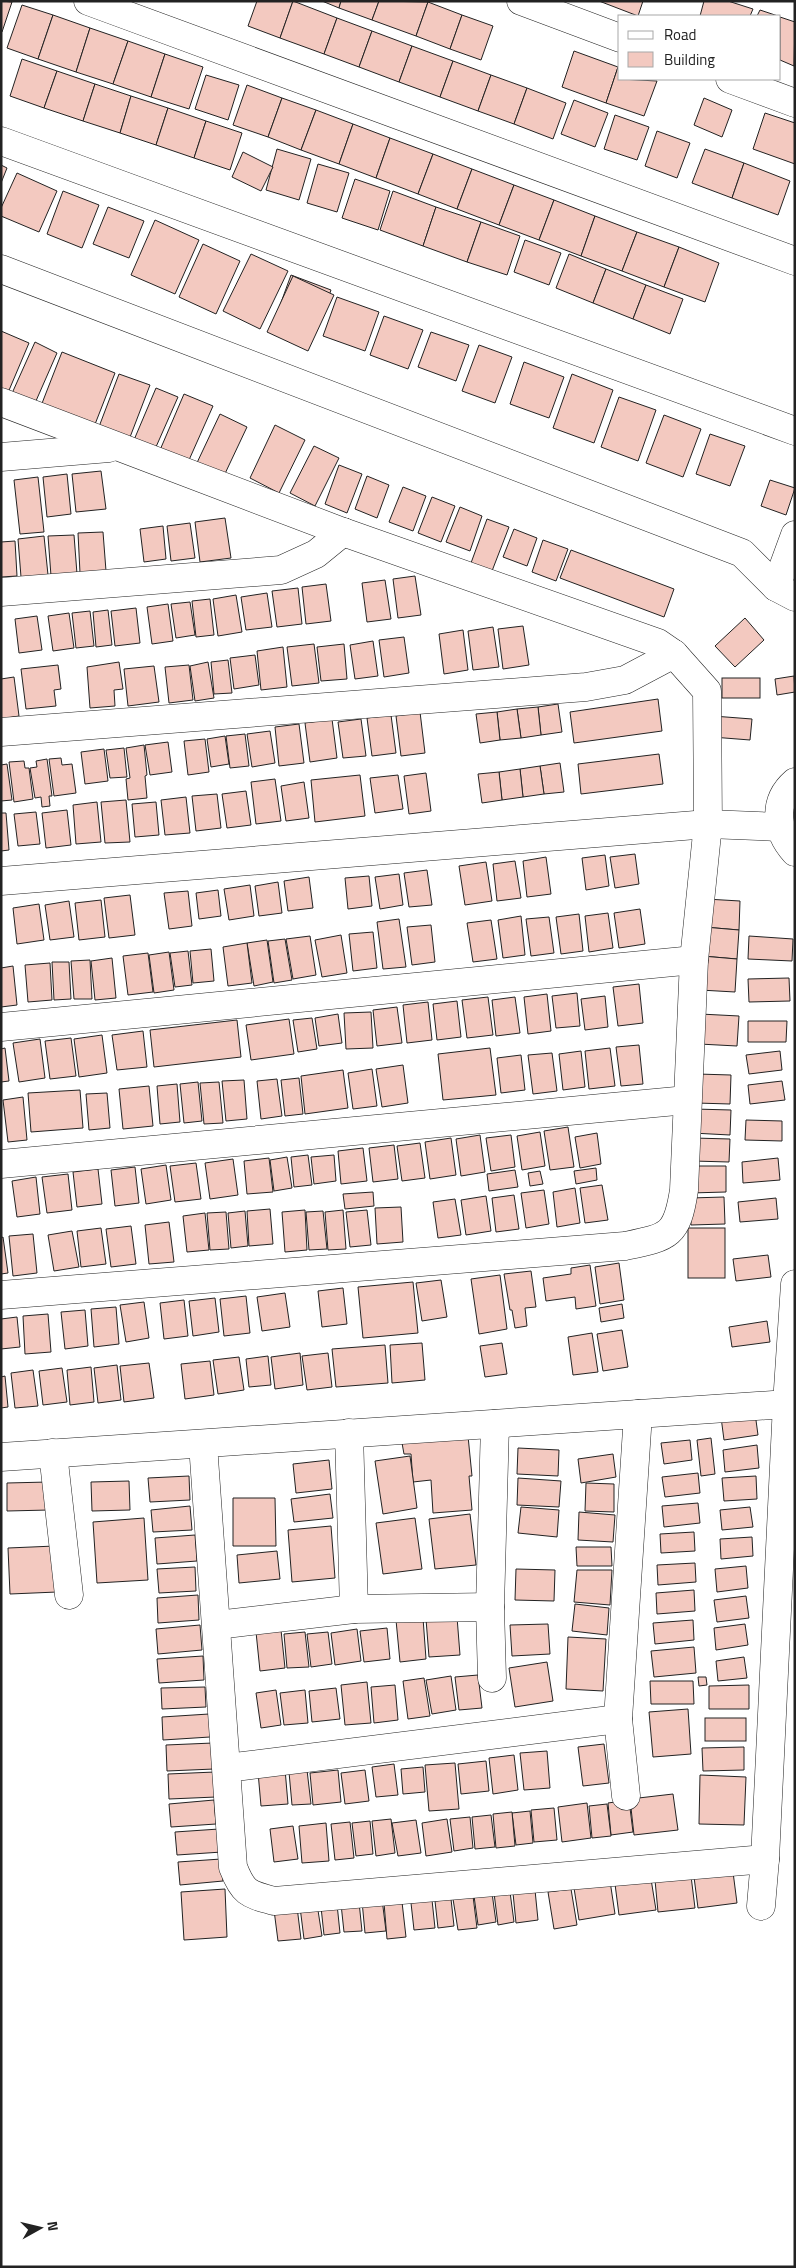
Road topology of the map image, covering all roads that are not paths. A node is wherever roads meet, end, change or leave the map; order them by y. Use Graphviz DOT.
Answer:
graph roads {
  1 [pos="88,1"];
  2 [pos="521,1"];
  3 [pos="618,37"];
  4 [pos="733,80"];
  5 [pos="795,103"];
  6 [pos="1,141"];
  7 [pos="795,261"];
  8 [pos="1,269"];
  9 [pos="1,402"];
  10 [pos="795,431"];
  11 [pos="116,447"];
  12 [pos="1,457"];
  13 [pos="344,532"];
  14 [pos="793,546"];
  15 [pos="742,553"];
  16 [pos="1,592"];
  17 [pos="785,592"];
  18 [pos="674,654"];
  19 [pos="1,732"];
  20 [pos="794,780"];
  21 [pos="708,824"];
  22 [pos="780,827"];
  23 [pos="795,852"];
  24 [pos="1,881"];
  25 [pos="694,960"];
  26 [pos="1,1027"];
  27 [pos="686,1100"];
  28 [pos="1,1164"];
  29 [pos="795,1284"];
  30 [pos="1,1295"];
  31 [pos="787,1404"];
  32 [pos="638,1414"];
  33 [pos="495,1424"];
  34 [pos="349,1433"];
  35 [pos="203,1444"];
  36 [pos="53,1453"];
  37 [pos="1,1456"];
  38 [pos="70,1595"];
  39 [pos="490,1607"];
  40 [pos="354,1609"];
  41 [pos="217,1625"];
  42 [pos="492,1678"];
  43 [pos="618,1719"];
  44 [pos="227,1768"];
  45 [pos="626,1796"];
  46 [pos="765,1858"];
  47 [pos="761,1906"];
  1 -- 7 [label="street"];
  2 -- 3 [label="street"];
  4 -- 5 [label="street"];
  6 -- 10 [label="street"];
  8 -- 15 [label="street"];
  9 -- 11 [label="street"];
  11 -- 12 [label="street"];
  11 -- 13 [label="street"];
  13 -- 16 [label="street"];
  13 -- 18 [label="street"];
  14 -- 15 [label="street"];
  14 -- 17 [label="street"];
  15 -- 17 [label="street"];
  18 -- 19 [label="street"];
  18 -- 21 [label="street"];
  20 -- 22 [label="street"];
  21 -- 22 [label="street"];
  21 -- 24 [label="street"];
  21 -- 25 [label="street"];
  22 -- 23 [label="street"];
  25 -- 26 [label="street"];
  25 -- 27 [label="street"];
  27 -- 28 [label="street"];
  27 -- 30 [label="street"];
  29 -- 31 [label="street"];
  31 -- 32 [label="street"];
  31 -- 46 [label="street"];
  32 -- 33 [label="street"];
  32 -- 43 [label="street"];
  33 -- 34 [label="street"];
  33 -- 39 [label="street"];
  34 -- 35 [label="street"];
  34 -- 40 [label="street"];
  35 -- 36 [label="street"];
  35 -- 41 [label="street"];
  36 -- 37 [label="street"];
  36 -- 38 [label="street"];
  39 -- 40 [label="street"];
  39 -- 42 [label="street"];
  40 -- 41 [label="street"];
  41 -- 44 [label="street"];
  43 -- 44 [label="street"];
  43 -- 45 [label="street"];
  44 -- 46 [label="street"];
  46 -- 47 [label="street"];
}
